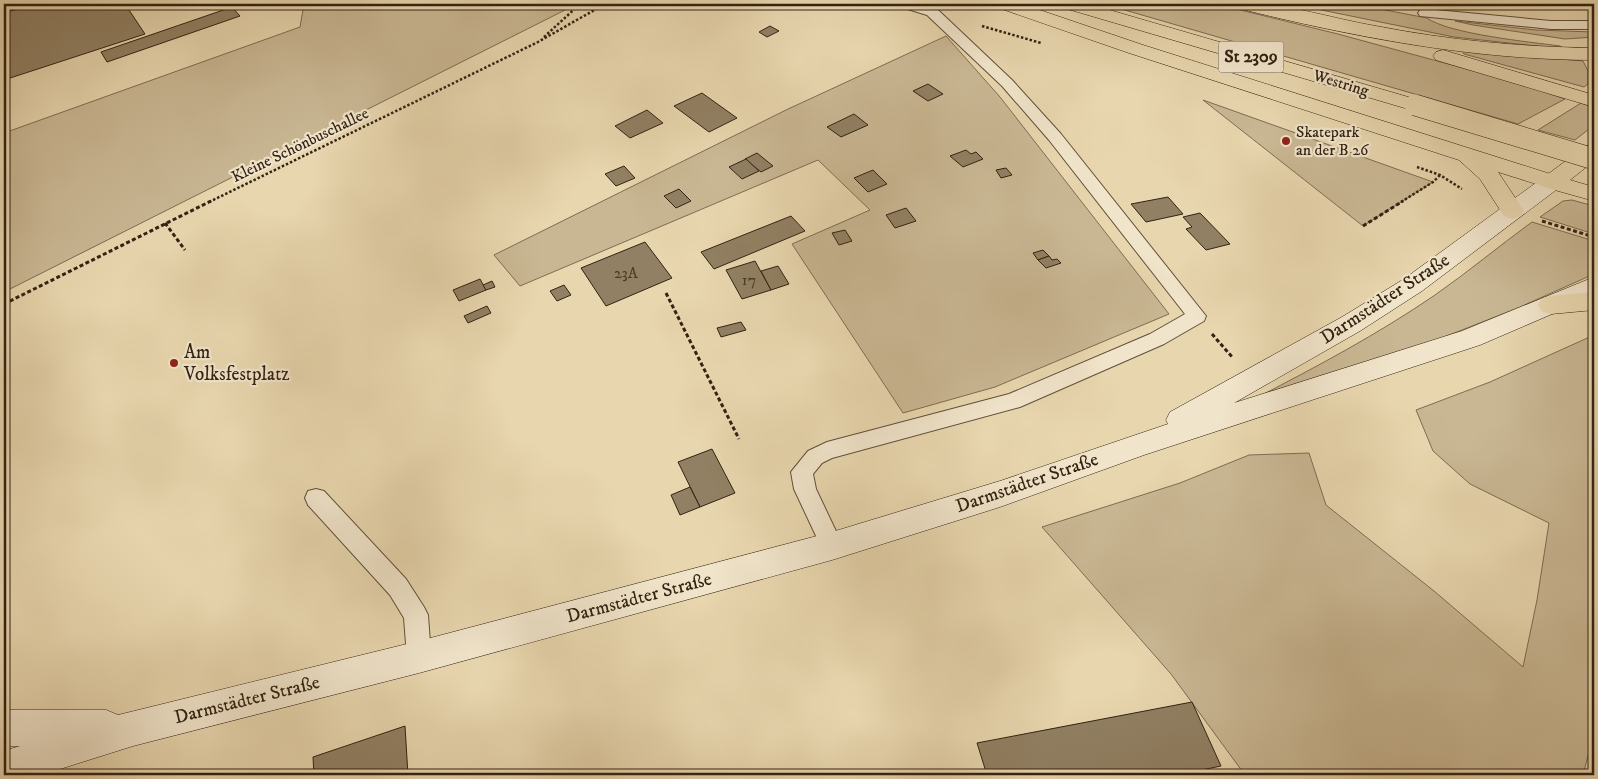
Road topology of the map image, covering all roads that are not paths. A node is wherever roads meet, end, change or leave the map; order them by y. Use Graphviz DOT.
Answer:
graph roads {
  1 [pos="906,4"];
  2 [pos="1004,4"];
  3 [pos="1060,4"];
  4 [pos="1243,4"];
  5 [pos="1079,7"];
  6 [pos="1425,13"];
  7 [pos="1594,25"];
  8 [pos="1343,27"];
  9 [pos="1594,54"];
  10 [pos="1594,101"];
  11 [pos="1594,151"];
  12 [pos="1465,155"];
  13 [pos="1594,159"];
  14 [pos="1552,182"];
  15 [pos="1594,194"];
  16 [pos="1512,211"];
  17 [pos="1594,286"];
  18 [pos="1594,301"];
  19 [pos="1551,305"];
  20 [pos="1138,445"];
  21 [pos="316,498"];
  22 [pos="832,546"];
  23 [pos="420,657"];
  24 [pos="4,728"];
  25 [pos="133,728"];
  26 [pos="4,769"];
  1 -- 22 [label="lane"];
  2 -- 12 [label="main road"];
  3 -- 5 [label="main road, Westring / St 2309"];
  4 -- 8 [label="main road"];
  5 -- 13 [label="main road, Westring / St 2309, bridge"];
  6 -- 7 [label="lane"];
  8 -- 9 [label="main road"];
  8 -- 10 [label="main road"];
  11 -- 14 [label="main road, Darmstädter Straße"];
  12 -- 14 [label="main road"];
  12 -- 16 [label="main road"];
  14 -- 15 [label="main road"];
  14 -- 16 [label="main road, Darmstädter Straße"];
  16 -- 20 [label="main road, Darmstädter Straße"];
  17 -- 19 [label="main road, Darmstädter Straße"];
  18 -- 19 [label="main road"];
  19 -- 20 [label="main road, Darmstädter Straße"];
  20 -- 22 [label="main road, Darmstädter Straße"];
  21 -- 23 [label="lane"];
  22 -- 23 [label="main road, Darmstädter Straße"];
  23 -- 25 [label="main road, Darmstädter Straße"];
  24 -- 25 [label="main road, Darmstädter Straße"];
  25 -- 26 [label="main road, Darmstädter Straße"];
}
